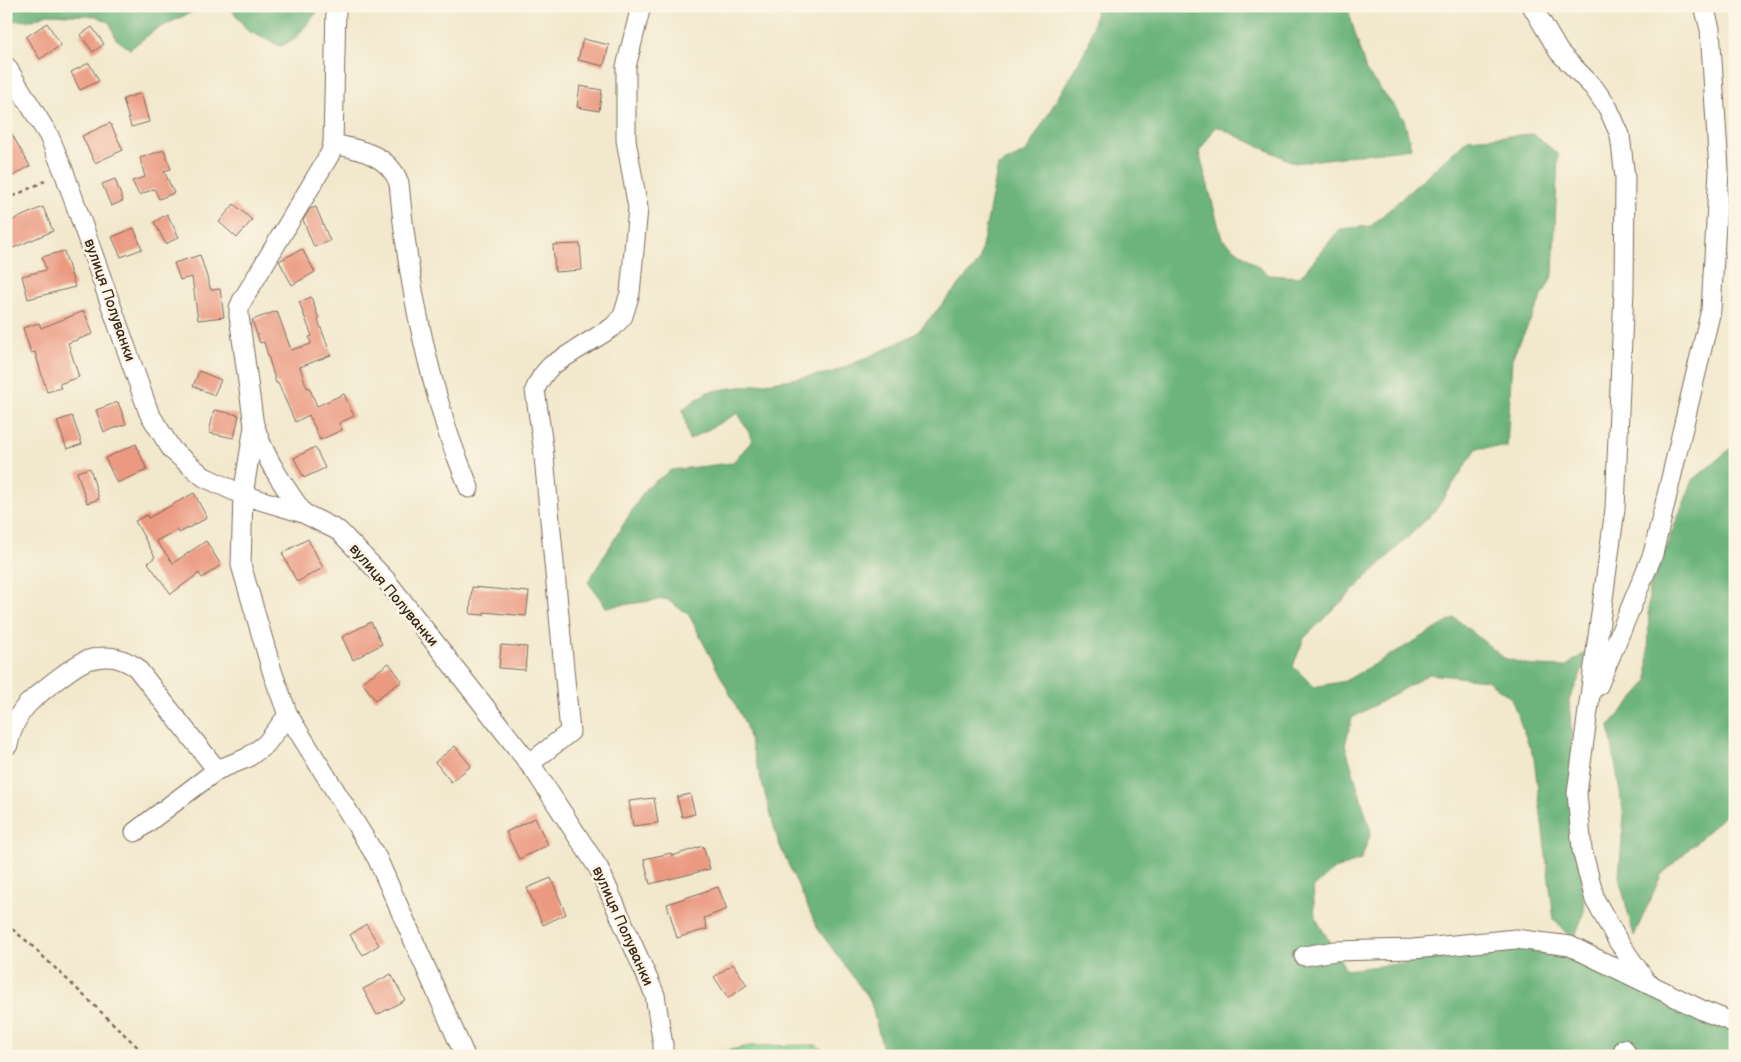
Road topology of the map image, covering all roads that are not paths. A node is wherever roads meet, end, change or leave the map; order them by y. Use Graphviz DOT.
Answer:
graph roads {
  1 [pos="336,6"];
  2 [pos="641,6"];
  3 [pos="1532,6"];
  4 [pos="1704,6"];
  5 [pos="6,66"];
  6 [pos="333,144"];
  7 [pos="254,426"];
  8 [pos="469,488"];
  9 [pos="244,494"];
  10 [pos="303,513"];
  11 [pos="288,716"];
  12 [pos="1586,716"];
  13 [pos="8,744"];
  14 [pos="528,764"];
  15 [pos="217,770"];
  16 [pos="135,832"];
  17 [pos="1304,956"];
  18 [pos="1647,983"];
  19 [pos="1735,1023"];
  20 [pos="465,1056"];
  21 [pos="663,1056"];
  1 -- 6 [label="street"];
  2 -- 14 [label="street"];
  3 -- 12 [label="street"];
  4 -- 12 [label="street"];
  5 -- 9 [label="street, вулиця Полуванки"];
  6 -- 7 [label="street"];
  6 -- 8 [label="street"];
  7 -- 9 [label="street"];
  7 -- 10 [label="street"];
  9 -- 10 [label="street, вулиця Полуванки"];
  9 -- 11 [label="street"];
  10 -- 14 [label="street, вулиця Полуванки"];
  11 -- 15 [label="street"];
  11 -- 20 [label="street"];
  12 -- 18 [label="street"];
  13 -- 15 [label="street"];
  14 -- 21 [label="street, вулиця Полуванки"];
  15 -- 16 [label="street"];
  17 -- 18 [label="street"];
  18 -- 19 [label="street"];
}
